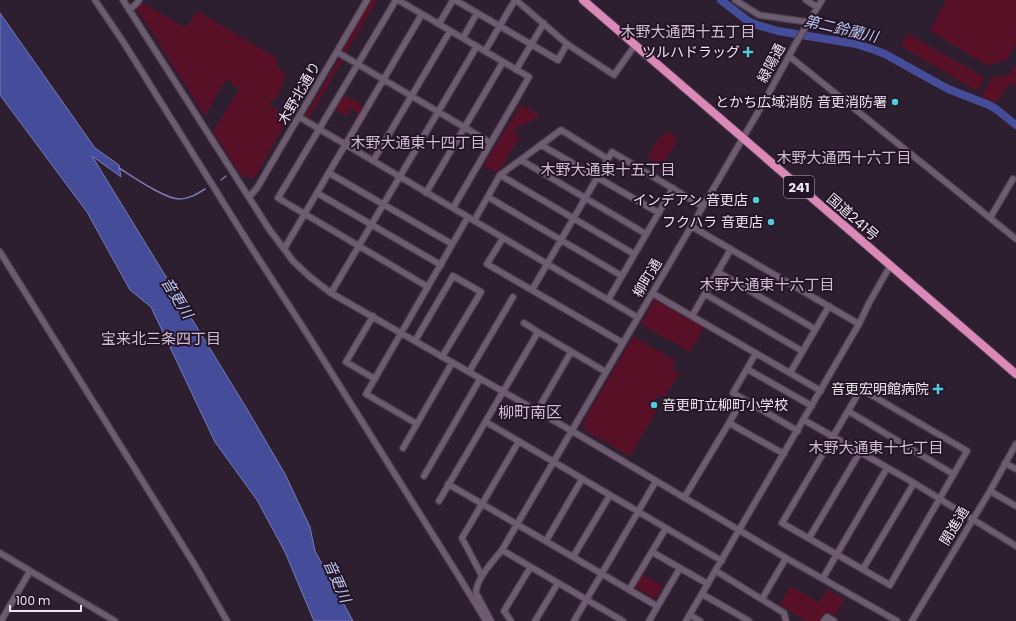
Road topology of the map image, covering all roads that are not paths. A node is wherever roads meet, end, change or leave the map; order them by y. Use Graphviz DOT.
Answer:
graph roads {
  1 [pos="95,0"];
  2 [pos="123,0"];
  3 [pos="139,0"];
  4 [pos="367,0"];
  5 [pos="454,0"];
  6 [pos="516,0"];
  7 [pos="583,0"];
  8 [pos="735,0"];
  9 [pos="806,0"];
  10 [pos="822,0"];
  11 [pos="400,1"];
  12 [pos="818,7"];
  13 [pos="129,10"];
  14 [pos="477,13"];
  15 [pos="422,14"];
  16 [pos="544,23"];
  17 [pos="439,24"];
  18 [pos="807,24"];
  19 [pos="500,26"];
  20 [pos="450,31"];
  21 [pos="462,38"];
  22 [pos="531,44"];
  23 [pos="567,44"];
  24 [pos="635,45"];
  25 [pos="477,46"];
  26 [pos="485,51"];
  27 [pos="337,52"];
  28 [pos="789,56"];
  29 [pos="503,62"];
  30 [pos="358,64"];
  31 [pos="516,70"];
  32 [pos="384,80"];
  33 [pos="412,96"];
  34 [pos="438,112"];
  35 [pos="298,118"];
  36 [pos="465,128"];
  37 [pos="319,130"];
  38 [pos="743,138"];
  39 [pos="491,143"];
  40 [pos="345,145"];
  41 [pos="541,145"];
  42 [pos="608,159"];
  43 [pos="521,160"];
  44 [pos="373,161"];
  45 [pos="329,173"];
  46 [pos="500,175"];
  47 [pos="399,177"];
  48 [pos="598,178"];
  49 [pos="1013,179"];
  50 [pos="673,188"];
  51 [pos="317,193"];
  52 [pos="426,193"];
  53 [pos="249,197"];
  54 [pos="488,197"];
  55 [pos="586,198"];
  56 [pos="383,204"];
  57 [pos="702,206"];
  58 [pos="453,208"];
  59 [pos="659,213"];
  60 [pos="304,214"];
  61 [pos="468,217"];
  62 [pos="990,218"];
  63 [pos="574,219"];
  64 [pos="474,221"];
  65 [pos="371,224"];
  66 [pos="691,226"];
  67 [pos="646,234"];
  68 [pos="503,238"];
  69 [pos="1016,239"];
  70 [pos="561,240"];
  71 [pos="452,244"];
  72 [pos="358,246"];
  73 [pos="284,249"];
  74 [pos="731,249"];
  75 [pos="0,252"];
  76 [pos="634,254"];
  77 [pos="441,264"];
  78 [pos="547,264"];
  79 [pos="890,266"];
  80 [pos="718,272"];
  81 [pos="622,276"];
  82 [pos="428,287"];
  83 [pos="532,290"];
  84 [pos="331,293"];
  85 [pos="652,293"];
  86 [pos="705,294"];
  87 [pos="513,297"];
  88 [pos="608,300"];
  89 [pos="829,306"];
  90 [pos="373,316"];
  91 [pos="692,316"];
  92 [pos="637,317"];
  93 [pos="524,323"];
  94 [pos="859,324"];
  95 [pos="815,329"];
  96 [pos="538,332"];
  97 [pos="401,333"];
  98 [pos="415,341"];
  99 [pos="623,343"];
  100 [pos="802,351"];
  101 [pos="571,352"];
  102 [pos="756,353"];
  103 [pos="442,357"];
  104 [pos="452,363"];
  105 [pos="747,369"];
  106 [pos="469,372"];
  107 [pos="606,372"];
  108 [pos="790,373"];
  109 [pos="1016,374"];
  110 [pos="480,378"];
  111 [pos="374,379"];
  112 [pos="821,391"];
  113 [pos="503,392"];
  114 [pos="743,399"];
  115 [pos="812,406"];
  116 [pos="537,411"];
  117 [pos="848,411"];
  118 [pos="804,420"];
  119 [pos="486,422"];
  120 [pos="417,424"];
  121 [pos="729,424"];
  122 [pos="572,431"];
  123 [pos="798,431"];
  124 [pos="832,437"];
  125 [pos="519,441"];
  126 [pos="1016,444"];
  127 [pos="403,448"];
  128 [pos="860,452"];
  129 [pos="784,454"];
  130 [pos="553,462"];
  131 [pos="1005,463"];
  132 [pos="887,468"];
  133 [pos="1016,469"];
  134 [pos="953,474"];
  135 [pos="424,476"];
  136 [pos="582,478"];
  137 [pos="656,481"];
  138 [pos="914,483"];
  139 [pos="448,484"];
  140 [pos="990,491"];
  141 [pos="610,495"];
  142 [pos="684,498"];
  143 [pos="939,499"];
  144 [pos="438,501"];
  145 [pos="482,504"];
  146 [pos="1016,506"];
  147 [pos="638,512"];
  148 [pos="972,519"];
  149 [pos="517,524"];
  150 [pos="666,528"];
  151 [pos="740,530"];
  152 [pos="809,538"];
  153 [pos="546,541"];
  154 [pos="1016,546"];
  155 [pos="502,550"];
  156 [pos="652,552"];
  157 [pos="0,553"];
  158 [pos="837,554"];
  159 [pos="573,557"];
  160 [pos="786,558"];
  161 [pos="722,561"];
  162 [pos="530,568"];
  163 [pos="680,568"];
  164 [pos="863,570"];
  165 [pos="30,571"];
  166 [pos="716,571"];
  167 [pos="602,574"];
  168 [pos="482,576"];
  169 [pos="823,578"];
  170 [pos="558,583"];
  171 [pos="708,584"];
  172 [pos="629,590"];
  173 [pos="702,594"];
  174 [pos="762,599"];
  175 [pos="587,600"];
  176 [pos="658,606"];
  177 [pos="690,615"];
  178 [pos="614,619"];
  179 [pos="1,621"];
  180 [pos="115,621"];
  181 [pos="227,621"];
  182 [pos="486,621"];
  183 [pos="491,621"];
  184 [pos="511,621"];
  185 [pos="535,621"];
  186 [pos="574,621"];
  187 [pos="623,621"];
  188 [pos="649,621"];
  189 [pos="686,621"];
  190 [pos="700,621"];
  191 [pos="749,621"];
  192 [pos="786,621"];
  193 [pos="824,621"];
  194 [pos="834,621"];
  195 [pos="896,621"];
  196 [pos="912,621"];
  1 -- 182 [label="street"];
  2 -- 13 [label="street"];
  3 -- 13 [label="street"];
  4 -- 27 [label="street, 木野北通り"];
  5 -- 14 [label="street"];
  5 -- 17 [label="street"];
  6 -- 16 [label="street"];
  6 -- 19 [label="street"];
  7 -- 24 [label="highway, 国道241号 / 241"];
  8 -- 18 [label="street"];
  9 -- 12 [label="street"];
  10 -- 12 [label="street, 緑陽通"];
  11 -- 15 [label="street"];
  11 -- 30 [label="street"];
  12 -- 18 [label="street, 緑陽通"];
  13 -- 53 [label="street"];
  14 -- 19 [label="street"];
  14 -- 21 [label="street"];
  15 -- 17 [label="street"];
  15 -- 32 [label="street"];
  16 -- 22 [label="street"];
  16 -- 23 [label="street"];
  17 -- 20 [label="street"];
  18 -- 28 [label="street, 緑陽通"];
  19 -- 22 [label="street"];
  19 -- 26 [label="street"];
  20 -- 21 [label="street"];
  20 -- 33 [label="street"];
  21 -- 25 [label="street"];
  22 -- 23 [label="street"];
  22 -- 31 [label="street"];
  23 -- 24 [label="street"];
  24 -- 38 [label="highway, 国道241号 / 241"];
  25 -- 26 [label="street"];
  25 -- 34 [label="street"];
  26 -- 29 [label="street"];
  27 -- 30 [label="street"];
  27 -- 35 [label="street, 木野北通り"];
  28 -- 38 [label="street, 緑陽通"];
  28 -- 62 [label="street"];
  29 -- 31 [label="street"];
  29 -- 36 [label="street"];
  30 -- 32 [label="street"];
  30 -- 37 [label="street"];
  31 -- 39 [label="street"];
  32 -- 33 [label="street"];
  32 -- 40 [label="street"];
  33 -- 34 [label="street"];
  33 -- 44 [label="street"];
  34 -- 36 [label="street"];
  34 -- 47 [label="street"];
  35 -- 37 [label="street"];
  35 -- 53 [label="street, 木野北通り"];
  36 -- 39 [label="street"];
  36 -- 52 [label="street"];
  37 -- 40 [label="street"];
  37 -- 60 [label="street"];
  38 -- 57 [label="street, 柳町通"];
  38 -- 79 [label="highway, 国道241号 / 241"];
  39 -- 58 [label="street"];
  40 -- 44 [label="street"];
  40 -- 45 [label="street"];
  41 -- 42 [label="street"];
  41 -- 43 [label="street"];
  41 -- 48 [label="street"];
  42 -- 48 [label="street"];
  42 -- 50 [label="street"];
  43 -- 46 [label="street"];
  43 -- 55 [label="street"];
  44 -- 47 [label="street"];
  45 -- 51 [label="street"];
  45 -- 56 [label="street"];
  46 -- 54 [label="street"];
  46 -- 63 [label="street"];
  47 -- 52 [label="street"];
  47 -- 56 [label="street"];
  48 -- 55 [label="street"];
  48 -- 59 [label="street"];
  49 -- 62 [label="street"];
  50 -- 57 [label="street"];
  50 -- 59 [label="street"];
  51 -- 60 [label="street"];
  51 -- 65 [label="street"];
  52 -- 58 [label="street"];
  53 -- 73 [label="street"];
  54 -- 64 [label="street"];
  54 -- 70 [label="street"];
  55 -- 63 [label="street"];
  55 -- 67 [label="street"];
  56 -- 65 [label="street"];
  56 -- 71 [label="street"];
  57 -- 66 [label="street, 柳町通"];
  58 -- 61 [label="street"];
  59 -- 67 [label="street"];
  60 -- 72 [label="street"];
  60 -- 73 [label="street"];
  61 -- 64 [label="street"];
  61 -- 71 [label="street"];
  62 -- 69 [label="street"];
  63 -- 70 [label="street"];
  63 -- 76 [label="street"];
  64 -- 68 [label="street"];
  65 -- 72 [label="street"];
  65 -- 77 [label="street"];
  66 -- 74 [label="street"];
  66 -- 85 [label="street, 柳町通"];
  67 -- 76 [label="street"];
  68 -- 78 [label="street"];
  68 -- 83 [label="street"];
  70 -- 78 [label="street"];
  70 -- 81 [label="street"];
  71 -- 77 [label="street"];
  72 -- 82 [label="street"];
  72 -- 84 [label="street"];
  73 -- 84 [label="street"];
  74 -- 80 [label="street"];
  74 -- 89 [label="street"];
  75 -- 181 [label="street"];
  76 -- 81 [label="street"];
  77 -- 82 [label="street"];
  78 -- 83 [label="street"];
  78 -- 88 [label="street"];
  79 -- 94 [label="street"];
  79 -- 109 [label="highway, 国道241号 / 241"];
  80 -- 86 [label="street"];
  80 -- 95 [label="street"];
  81 -- 88 [label="street"];
  82 -- 97 [label="street"];
  83 -- 99 [label="street"];
  84 -- 90 [label="street"];
  85 -- 91 [label="street"];
  85 -- 92 [label="street, 柳町通"];
  86 -- 91 [label="street"];
  86 -- 100 [label="street"];
  87 -- 106 [label="street"];
  88 -- 92 [label="street"];
  89 -- 94 [label="street"];
  89 -- 95 [label="street"];
  90 -- 97 [label="street"];
  90 -- 111 [label="street"];
  91 -- 102 [label="street"];
  92 -- 99 [label="street, 柳町通"];
  93 -- 96 [label="street"];
  94 -- 112 [label="street"];
  95 -- 100 [label="street"];
  96 -- 101 [label="street"];
  96 -- 113 [label="street"];
  97 -- 98 [label="street"];
  97 -- 111 [label="street"];
  98 -- 103 [label="street"];
  98 -- 103 [label="street"];
  99 -- 107 [label="street, 柳町通"];
  100 -- 108 [label="street"];
  101 -- 107 [label="street"];
  101 -- 116 [label="street"];
  102 -- 105 [label="street"];
  102 -- 108 [label="street"];
  103 -- 104 [label="street"];
  104 -- 106 [label="street"];
  104 -- 120 [label="street"];
  105 -- 114 [label="street"];
  105 -- 115 [label="street"];
  106 -- 110 [label="street"];
  107 -- 122 [label="street, 柳町通"];
  108 -- 112 [label="street"];
  110 -- 113 [label="street"];
  110 -- 135 [label="street"];
  111 -- 120 [label="street"];
  112 -- 115 [label="street"];
  113 -- 116 [label="street"];
  113 -- 119 [label="street"];
  114 -- 121 [label="street"];
  114 -- 123 [label="street"];
  115 -- 118 [label="street"];
  116 -- 122 [label="street"];
  117 -- 124 [label="street"];
  117 -- 134 [label="street"];
  117 -- 134 [label="street"];
  118 -- 123 [label="street"];
  118 -- 124 [label="street"];
  119 -- 125 [label="street"];
  119 -- 139 [label="street"];
  120 -- 127 [label="street"];
  121 -- 129 [label="street"];
  121 -- 142 [label="street"];
  122 -- 130 [label="street, 柳町通"];
  122 -- 137 [label="street"];
  123 -- 129 [label="street"];
  124 -- 128 [label="street"];
  124 -- 152 [label="street"];
  125 -- 130 [label="street"];
  125 -- 145 [label="street"];
  126 -- 131 [label="street, 開進通"];
  128 -- 132 [label="street"];
  128 -- 152 [label="street"];
  129 -- 151 [label="street"];
  130 -- 136 [label="street"];
  130 -- 149 [label="street, 柳町通"];
  131 -- 133 [label="street"];
  131 -- 140 [label="street, 開進通"];
  132 -- 138 [label="street"];
  132 -- 158 [label="street"];
  134 -- 143 [label="street"];
  136 -- 141 [label="street"];
  136 -- 153 [label="street"];
  137 -- 142 [label="street"];
  137 -- 147 [label="street"];
  138 -- 143 [label="street"];
  138 -- 164 [label="street"];
  139 -- 144 [label="street"];
  139 -- 145 [label="street"];
  140 -- 146 [label="street"];
  140 -- 148 [label="street, 開進通"];
  141 -- 147 [label="street"];
  141 -- 159 [label="street"];
  142 -- 151 [label="street"];
  143 -- 148 [label="street"];
  143 -- 164 [label="street"];
  145 -- 149 [label="street"];
  145 -- 168 [label="street"];
  147 -- 150 [label="street"];
  147 -- 167 [label="street"];
  148 -- 154 [label="street"];
  148 -- 196 [label="street, 開進通"];
  149 -- 153 [label="street"];
  149 -- 155 [label="street, 柳町通"];
  150 -- 156 [label="street"];
  150 -- 161 [label="street"];
  151 -- 160 [label="street"];
  151 -- 161 [label="street"];
  152 -- 158 [label="street"];
  153 -- 159 [label="street"];
  155 -- 162 [label="street"];
  155 -- 168 [label="street, 柳町通"];
  156 -- 163 [label="street"];
  156 -- 172 [label="street"];
  157 -- 165 [label="street"];
  158 -- 164 [label="street"];
  158 -- 169 [label="street"];
  159 -- 167 [label="street"];
  160 -- 169 [label="street"];
  160 -- 174 [label="street"];
  161 -- 166 [label="street"];
  162 -- 170 [label="street"];
  162 -- 184 [label="street"];
  163 -- 171 [label="street"];
  163 -- 176 [label="street"];
  165 -- 179 [label="street"];
  165 -- 180 [label="street"];
  166 -- 171 [label="street"];
  166 -- 174 [label="street"];
  167 -- 172 [label="street"];
  167 -- 175 [label="street"];
  168 -- 183 [label="street"];
  169 -- 195 [label="street"];
  170 -- 175 [label="street"];
  170 -- 185 [label="street"];
  171 -- 173 [label="street"];
  172 -- 176 [label="street"];
  173 -- 177 [label="street"];
  173 -- 191 [label="street"];
  174 -- 192 [label="street"];
  175 -- 178 [label="street"];
  175 -- 186 [label="street"];
  176 -- 188 [label="street"];
  177 -- 189 [label="street"];
  177 -- 190 [label="street"];
  178 -- 187 [label="street"];
  193 -- 194 [label="street"];
}
